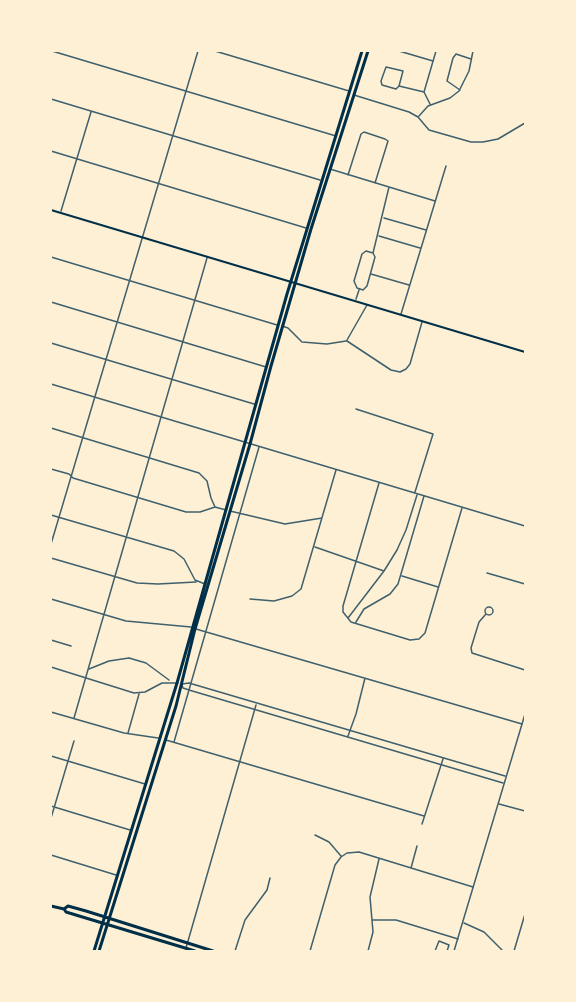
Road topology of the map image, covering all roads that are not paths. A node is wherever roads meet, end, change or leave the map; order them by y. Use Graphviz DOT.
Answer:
graph roads {
  1 [pos="52,51"];
  2 [pos="198,51"];
  3 [pos="215,51"];
  4 [pos="362,51"];
  5 [pos="368,51"];
  6 [pos="399,51"];
  7 [pos="416,51"];
  8 [pos="436,51"];
  9 [pos="472,51"];
  10 [pos="415,56"];
  11 [pos="472,59"];
  12 [pos="433,62"];
  13 [pos="399,86"];
  14 [pos="460,90"];
  15 [pos="186,91"];
  16 [pos="424,92"];
  17 [pos="352,93"];
  18 [pos="51,99"];
  19 [pos="430,105"];
  20 [pos="91,111"];
  21 [pos="418,117"];
  22 [pos="525,123"];
  23 [pos="173,136"];
  24 [pos="336,136"];
  25 [pos="51,151"];
  26 [pos="77,159"];
  27 [pos="446,166"];
  28 [pos="329,169"];
  29 [pos="348,175"];
  30 [pos="322,180"];
  31 [pos="158,183"];
  32 [pos="375,183"];
  33 [pos="389,187"];
  34 [pos="435,201"];
  35 [pos="51,210"];
  36 [pos="60,213"];
  37 [pos="382,217"];
  38 [pos="308,228"];
  39 [pos="427,230"];
  40 [pos="378,236"];
  41 [pos="142,237"];
  42 [pos="421,248"];
  43 [pos="373,253"];
  44 [pos="51,257"];
  45 [pos="207,257"];
  46 [pos="371,274"];
  47 [pos="129,280"];
  48 [pos="293,283"];
  49 [pos="410,285"];
  50 [pos="360,289"];
  51 [pos="195,300"];
  52 [pos="51,302"];
  53 [pos="356,302"];
  54 [pos="367,305"];
  55 [pos="401,315"];
  56 [pos="117,322"];
  57 [pos="423,322"];
  58 [pos="281,326"];
  59 [pos="347,340"];
  60 [pos="183,342"];
  61 [pos="51,343"];
  62 [pos="525,352"];
  63 [pos="107,360"];
  64 [pos="267,368"];
  65 [pos="172,380"];
  66 [pos="51,384"];
  67 [pos="96,398"];
  68 [pos="257,405"];
  69 [pos="356,409"];
  70 [pos="161,418"];
  71 [pos="51,428"];
  72 [pos="82,438"];
  73 [pos="248,443"];
  74 [pos="259,447"];
  75 [pos="150,458"];
  76 [pos="51,469"];
  77 [pos="336,470"];
  78 [pos="71,476"];
  79 [pos="379,483"];
  80 [pos="416,494"];
  81 [pos="424,496"];
  82 [pos="138,497"];
  83 [pos="215,507"];
  84 [pos="462,508"];
  85 [pos="228,510"];
  86 [pos="240,513"];
  87 [pos="51,515"];
  88 [pos="58,517"];
  89 [pos="322,518"];
  90 [pos="525,526"];
  91 [pos="127,537"];
  92 [pos="51,544"];
  93 [pos="314,547"];
  94 [pos="51,558"];
  95 [pos="356,562"];
  96 [pos="384,571"];
  97 [pos="487,573"];
  98 [pos="401,576"];
  99 [pos="115,577"];
  100 [pos="198,582"];
  101 [pos="205,584"];
  102 [pos="525,584"];
  103 [pos="439,587"];
  104 [pos="51,599"];
  105 [pos="250,600"];
  106 [pos="486,614"];
  107 [pos="104,615"];
  108 [pos="347,619"];
  109 [pos="356,623"];
  110 [pos="194,628"];
  111 [pos="206,631"];
  112 [pos="51,640"];
  113 [pos="71,646"];
  114 [pos="51,667"];
  115 [pos="88,670"];
  116 [pos="525,670"];
  117 [pos="86,678"];
  118 [pos="365,678"];
  119 [pos="170,681"];
  120 [pos="180,684"];
  121 [pos="191,684"];
  122 [pos="189,690"];
  123 [pos="139,693"];
  124 [pos="257,704"];
  125 [pos="255,709"];
  126 [pos="51,712"];
  127 [pos="525,714"];
  128 [pos="74,718"];
  129 [pos="522,724"];
  130 [pos="520,730"];
  131 [pos="350,731"];
  132 [pos="525,731"];
  133 [pos="128,734"];
  134 [pos="348,736"];
  135 [pos="163,739"];
  136 [pos="74,741"];
  137 [pos="174,742"];
  138 [pos="51,756"];
  139 [pos="443,759"];
  140 [pos="68,761"];
  141 [pos="240,762"];
  142 [pos="441,764"];
  143 [pos="506,776"];
  144 [pos="504,783"];
  145 [pos="147,784"];
  146 [pos="498,804"];
  147 [pos="51,806"];
  148 [pos="54,807"];
  149 [pos="525,811"];
  150 [pos="424,816"];
  151 [pos="51,818"];
  152 [pos="422,824"];
  153 [pos="133,831"];
  154 [pos="315,835"];
  155 [pos="417,846"];
  156 [pos="51,855"];
  157 [pos="342,856"];
  158 [pos="379,858"];
  159 [pos="411,868"];
  160 [pos="118,875"];
  161 [pos="270,878"];
  162 [pos="473,887"];
  163 [pos="51,906"];
  164 [pos="64,909"];
  165 [pos="525,914"];
  166 [pos="108,917"];
  167 [pos="372,921"];
  168 [pos="106,923"];
  169 [pos="463,923"];
  170 [pos="458,939"];
  171 [pos="187,943"];
  172 [pos="186,948"];
  173 [pos="96,951"];
  174 [pos="195,951"];
  175 [pos="213,951"];
  176 [pos="235,951"];
  177 [pos="310,951"];
  178 [pos="368,951"];
  179 [pos="435,951"];
  180 [pos="447,951"];
  181 [pos="454,951"];
  182 [pos="503,951"];
  183 [pos="514,951"];
  1 -- 15 [label="street"];
  2 -- 15 [label="street"];
  3 -- 17 [label="street"];
  4 -- 17 [label="main road"];
  5 -- 17 [label="main road"];
  6 -- 10 [label="street"];
  7 -- 10 [label="street"];
  8 -- 12 [label="street"];
  9 -- 11 [label="street"];
  10 -- 12 [label="street"];
  11 -- 14 [label="street"];
  11 -- 14 [label="street"];
  12 -- 16 [label="street"];
  13 -- 13 [label="street"];
  13 -- 16 [label="street"];
  14 -- 19 [label="street"];
  15 -- 23 [label="street"];
  15 -- 24 [label="street"];
  16 -- 19 [label="street"];
  17 -- 21 [label="street"];
  17 -- 24 [label="main road"];
  17 -- 28 [label="main road"];
  18 -- 20 [label="street"];
  19 -- 21 [label="street"];
  20 -- 23 [label="street"];
  20 -- 26 [label="street"];
  21 -- 22 [label="street"];
  23 -- 30 [label="street"];
  23 -- 31 [label="street"];
  24 -- 30 [label="main road"];
  25 -- 26 [label="street"];
  26 -- 31 [label="street"];
  26 -- 36 [label="street"];
  27 -- 34 [label="street"];
  28 -- 29 [label="street"];
  28 -- 48 [label="main road"];
  29 -- 32 [label="street"];
  29 -- 32 [label="street"];
  30 -- 38 [label="main road"];
  31 -- 38 [label="street"];
  31 -- 41 [label="street"];
  32 -- 33 [label="street"];
  33 -- 34 [label="street"];
  33 -- 37 [label="street"];
  34 -- 39 [label="street"];
  35 -- 36 [label="main road"];
  36 -- 41 [label="main road"];
  37 -- 39 [label="street"];
  37 -- 40 [label="street"];
  38 -- 48 [label="main road"];
  39 -- 42 [label="street"];
  40 -- 42 [label="street"];
  40 -- 43 [label="street"];
  41 -- 45 [label="main road"];
  41 -- 47 [label="street"];
  42 -- 49 [label="street"];
  43 -- 46 [label="street"];
  43 -- 50 [label="street"];
  44 -- 47 [label="street"];
  45 -- 48 [label="main road"];
  45 -- 51 [label="street"];
  46 -- 49 [label="street"];
  46 -- 50 [label="street"];
  47 -- 51 [label="street"];
  47 -- 56 [label="street"];
  48 -- 53 [label="main road"];
  48 -- 58 [label="main road"];
  49 -- 55 [label="street"];
  50 -- 53 [label="street"];
  51 -- 58 [label="street"];
  51 -- 60 [label="street"];
  52 -- 56 [label="street"];
  53 -- 54 [label="main road"];
  54 -- 55 [label="main road"];
  54 -- 59 [label="street"];
  55 -- 57 [label="main road"];
  56 -- 60 [label="street"];
  56 -- 63 [label="street"];
  57 -- 59 [label="street"];
  57 -- 62 [label="main road"];
  58 -- 59 [label="street"];
  58 -- 64 [label="main road"];
  58 -- 73 [label="main road"];
  60 -- 64 [label="street"];
  60 -- 65 [label="street"];
  61 -- 63 [label="street"];
  63 -- 65 [label="street"];
  63 -- 67 [label="street"];
  64 -- 68 [label="main road"];
  65 -- 68 [label="street"];
  65 -- 70 [label="street"];
  66 -- 67 [label="street"];
  67 -- 70 [label="street"];
  67 -- 72 [label="street"];
  68 -- 73 [label="main road"];
  69 -- 80 [label="street"];
  70 -- 73 [label="street"];
  70 -- 75 [label="street"];
  71 -- 72 [label="street"];
  72 -- 75 [label="street"];
  72 -- 78 [label="street"];
  73 -- 74 [label="street"];
  73 -- 85 [label="main road"];
  74 -- 77 [label="street"];
  74 -- 86 [label="street"];
  75 -- 82 [label="street"];
  75 -- 83 [label="street"];
  76 -- 78 [label="street"];
  77 -- 79 [label="street"];
  77 -- 89 [label="street"];
  78 -- 82 [label="street"];
  78 -- 88 [label="street"];
  79 -- 80 [label="street"];
  79 -- 95 [label="street"];
  80 -- 81 [label="street"];
  80 -- 96 [label="street"];
  81 -- 84 [label="street"];
  81 -- 98 [label="street"];
  82 -- 83 [label="street"];
  82 -- 91 [label="street"];
  83 -- 85 [label="street"];
  84 -- 90 [label="street"];
  84 -- 103 [label="street"];
  85 -- 86 [label="street"];
  85 -- 101 [label="main road"];
  85 -- 110 [label="main road"];
  86 -- 89 [label="street"];
  86 -- 111 [label="street"];
  87 -- 88 [label="street"];
  88 -- 91 [label="street"];
  88 -- 92 [label="street"];
  89 -- 93 [label="street"];
  91 -- 99 [label="street"];
  91 -- 100 [label="street"];
  93 -- 95 [label="street"];
  93 -- 105 [label="street"];
  94 -- 99 [label="street"];
  95 -- 96 [label="street"];
  95 -- 108 [label="street"];
  96 -- 108 [label="street"];
  97 -- 102 [label="street"];
  98 -- 103 [label="street"];
  98 -- 109 [label="street"];
  99 -- 100 [label="street"];
  99 -- 107 [label="street"];
  100 -- 101 [label="street"];
  101 -- 110 [label="main road"];
  103 -- 109 [label="street"];
  104 -- 107 [label="street"];
  106 -- 116 [label="street"];
  107 -- 110 [label="street"];
  107 -- 115 [label="street"];
  108 -- 109 [label="street"];
  110 -- 111 [label="street"];
  110 -- 120 [label="main road"];
  111 -- 118 [label="street"];
  111 -- 121 [label="street"];
  112 -- 113 [label="street"];
  114 -- 117 [label="street"];
  115 -- 117 [label="street"];
  115 -- 119 [label="street"];
  117 -- 123 [label="street"];
  117 -- 128 [label="street"];
  118 -- 129 [label="street"];
  118 -- 131 [label="street"];
  119 -- 120 [label="street"];
  119 -- 123 [label="street"];
  120 -- 121 [label="street"];
  120 -- 122 [label="street"];
  120 -- 135 [label="main road"];
  121 -- 122 [label="street"];
  121 -- 124 [label="street"];
  122 -- 125 [label="street"];
  122 -- 137 [label="street"];
  123 -- 133 [label="street"];
  124 -- 125 [label="street"];
  124 -- 131 [label="street"];
  125 -- 134 [label="street"];
  125 -- 141 [label="street"];
  126 -- 128 [label="street"];
  127 -- 129 [label="street"];
  128 -- 133 [label="street"];
  129 -- 130 [label="street"];
  130 -- 132 [label="street"];
  130 -- 143 [label="street"];
  131 -- 134 [label="street"];
  131 -- 139 [label="street"];
  133 -- 135 [label="street"];
  134 -- 142 [label="street"];
  135 -- 137 [label="street"];
  135 -- 145 [label="main road"];
  135 -- 166 [label="main road"];
  136 -- 140 [label="street"];
  137 -- 141 [label="street"];
  138 -- 140 [label="street"];
  139 -- 142 [label="street"];
  139 -- 143 [label="street"];
  140 -- 145 [label="street"];
  140 -- 148 [label="street"];
  141 -- 150 [label="street"];
  141 -- 171 [label="street"];
  142 -- 144 [label="street"];
  142 -- 150 [label="street"];
  143 -- 144 [label="street"];
  144 -- 146 [label="street"];
  145 -- 153 [label="main road"];
  146 -- 149 [label="street"];
  146 -- 162 [label="street"];
  147 -- 148 [label="street"];
  148 -- 151 [label="street"];
  148 -- 153 [label="street"];
  150 -- 152 [label="street"];
  153 -- 160 [label="main road"];
  154 -- 157 [label="street"];
  155 -- 159 [label="street"];
  156 -- 160 [label="street"];
  157 -- 158 [label="street"];
  157 -- 177 [label="street"];
  158 -- 159 [label="street"];
  158 -- 167 [label="street"];
  159 -- 162 [label="street"];
  160 -- 166 [label="main road"];
  161 -- 176 [label="street"];
  162 -- 169 [label="street"];
  163 -- 164 [label="main road"];
  164 -- 166 [label="main road"];
  164 -- 168 [label="main road"];
  165 -- 183 [label="street"];
  166 -- 168 [label="main road"];
  166 -- 171 [label="main road"];
  167 -- 170 [label="street"];
  167 -- 178 [label="street"];
  168 -- 172 [label="main road"];
  168 -- 173 [label="main road"];
  169 -- 170 [label="street"];
  169 -- 182 [label="street"];
  170 -- 181 [label="street"];
  171 -- 172 [label="street"];
  171 -- 175 [label="main road"];
  172 -- 174 [label="main road"];
  179 -- 180 [label="street"];
}
